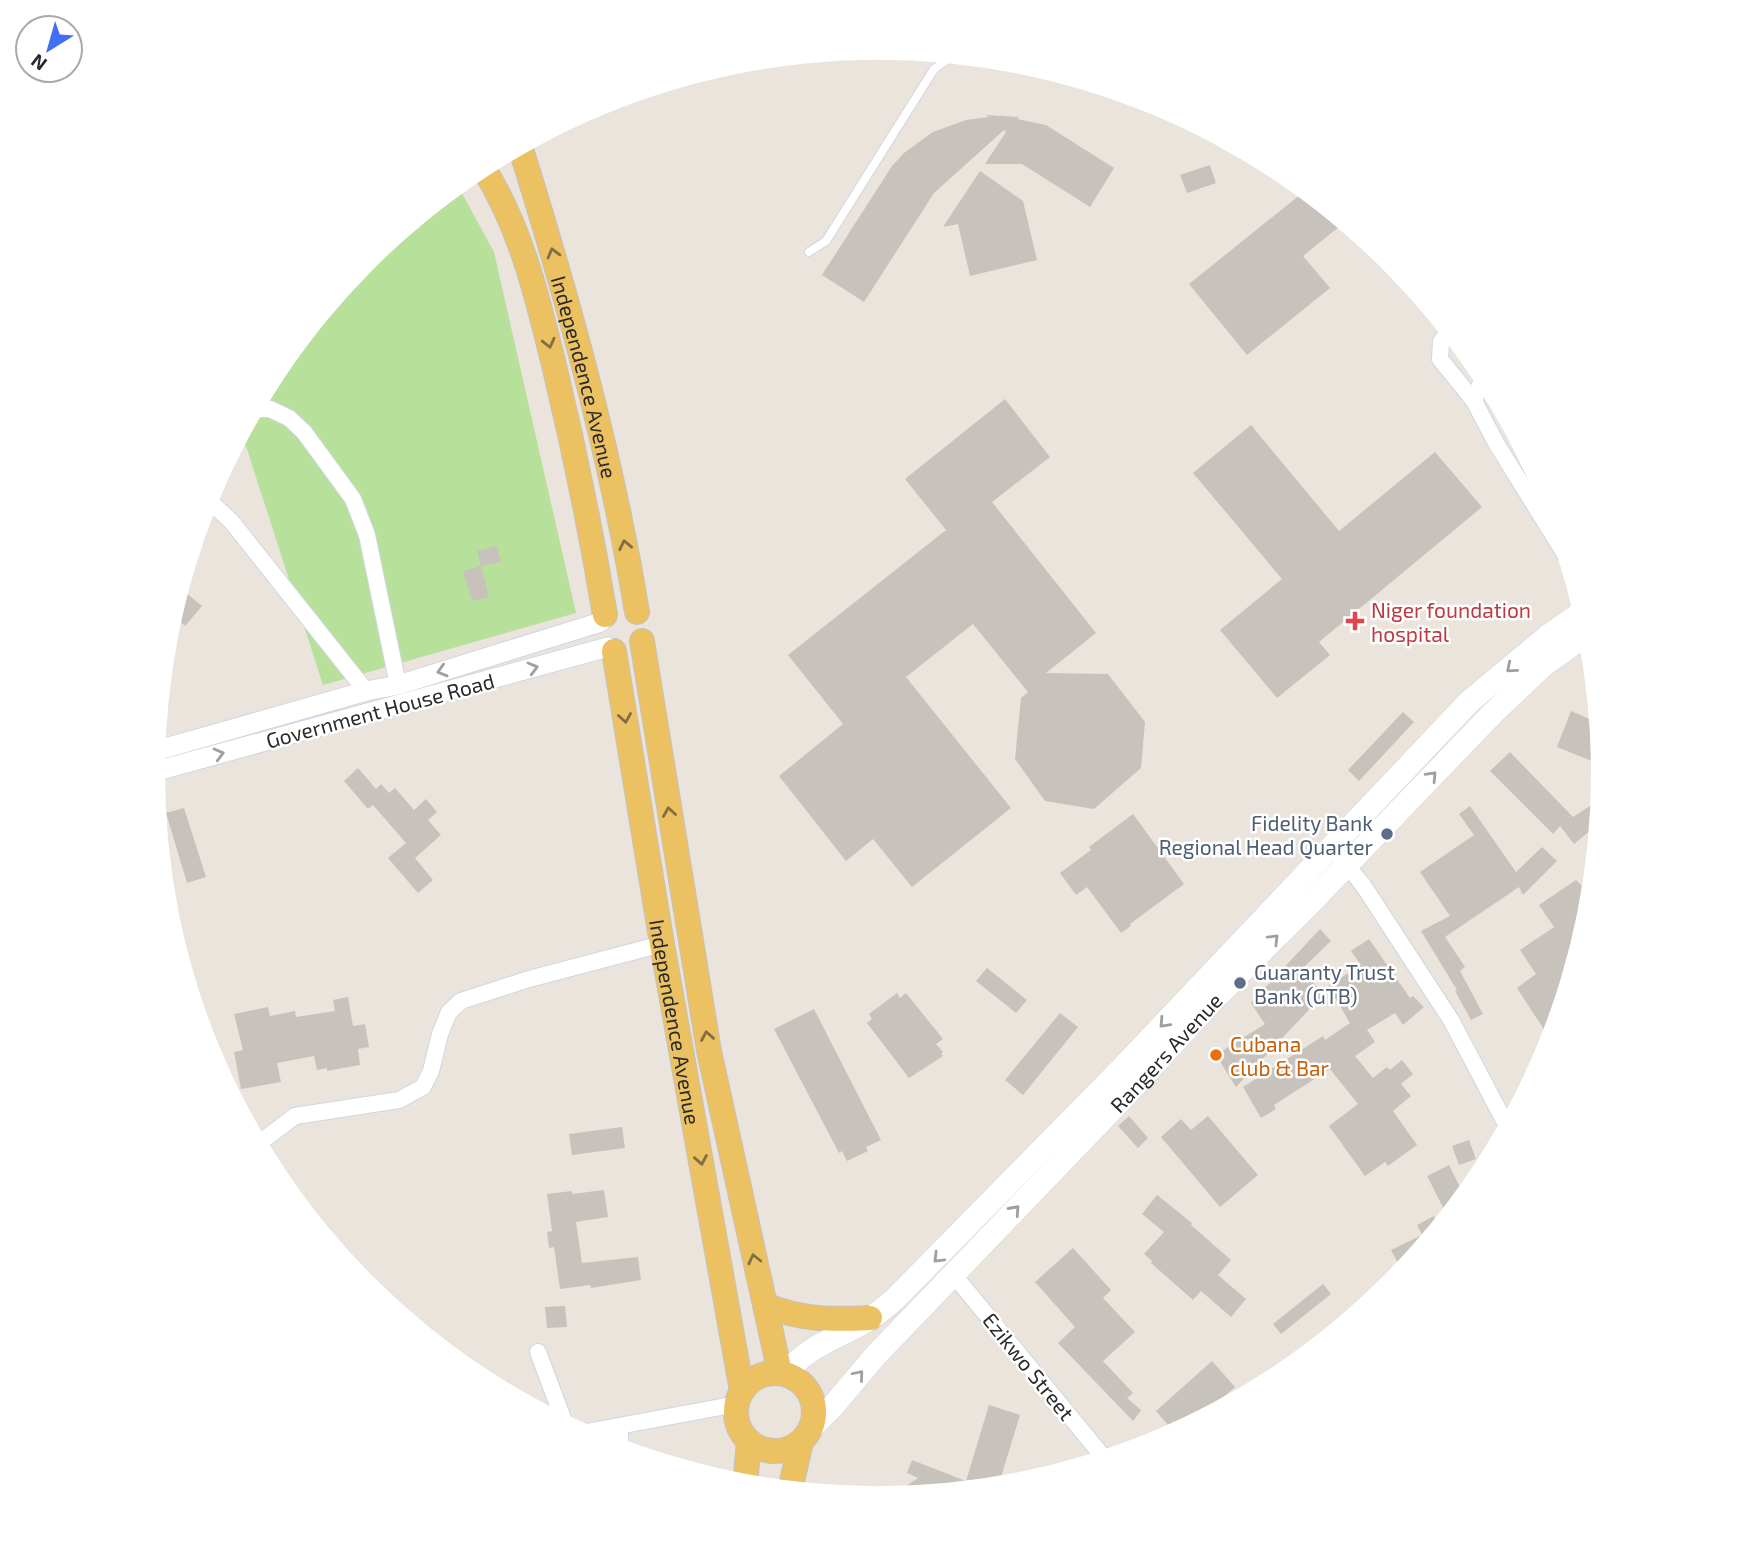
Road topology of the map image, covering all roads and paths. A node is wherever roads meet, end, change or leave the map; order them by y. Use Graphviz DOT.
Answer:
graph roads {
  1 [pos="943,63"];
  2 [pos="523,155"];
  3 [pos="488,177"];
  4 [pos="809,252"];
  5 [pos="1444,338"];
  6 [pos="1479,388"];
  7 [pos="1474,401"];
  8 [pos="265,409"];
  9 [pos="216,507"];
  10 [pos="1541,508"];
  11 [pos="637,612"];
  12 [pos="603,618"];
  13 [pos="1574,618"];
  14 [pos="1579,640"];
  15 [pos="642,641"];
  16 [pos="611,649"];
  17 [pos="398,685"];
  18 [pos="366,691"];
  19 [pos="166,748"];
  20 [pos="165,769"];
  21 [pos="1331,847"];
  22 [pos="1347,864"];
  23 [pos="662,944"];
  24 [pos="1502,1119"];
  25 [pos="266,1138"];
  26 [pos="953,1274"];
  27 [pos="765,1305"];
  28 [pos="870,1318"];
  29 [pos="538,1352"];
  30 [pos="783,1374"];
  31 [pos="739,1397"];
  32 [pos="560,1412"];
  33 [pos="620,1426"];
  34 [pos="600,1430"];
  35 [pos="807,1434"];
  36 [pos="620,1438"];
  37 [pos="749,1441"];
  38 [pos="1099,1452"];
  39 [pos="746,1474"];
  40 [pos="793,1481"];
  1 -- 4 [label="lane"];
  11 -- 2 [label="main road, Independence Avenue, one-way"];
  3 -- 12 [label="main road, Independence Avenue, one-way"];
  5 -- 7 [label="street"];
  6 -- 7 [label="street"];
  7 -- 10 [label="street"];
  8 -- 17 [label="street"];
  9 -- 18 [label="street"];
  11 -- 12 [label="main road"];
  11 -- 15 [label="main road"];
  12 -- 16 [label="main road"];
  12 -- 17 [label="street, Government House Road, one-way"];
  13 -- 21 [label="main road, Rangers Avenue, one-way"];
  22 -- 14 [label="main road, Rangers Avenue, one-way"];
  15 -- 16 [label="main road"];
  27 -- 15 [label="main road, Independence Avenue, one-way"];
  20 -- 16 [label="street, Government House Road, one-way"];
  16 -- 23 [label="main road, Independence Avenue, one-way"];
  17 -- 18 [label="street, Government House Road"];
  18 -- 19 [label="street, Government House Road"];
  21 -- 22 [label="street"];
  21 -- 28 [label="main road, Rangers Avenue, one-way"];
  22 -- 24 [label="street"];
  26 -- 22 [label="main road, Rangers Avenue, one-way"];
  23 -- 25 [label="street"];
  23 -- 31 [label="main road, Independence Avenue, one-way"];
  35 -- 26 [label="main road, Rangers Avenue, one-way"];
  26 -- 38 [label="street, Ezikwo Street"];
  27 -- 28 [label="main road"];
  27 -- 30 [label="main road, Independence Avenue"];
  28 -- 30 [label="main road, Rangers Avenue"];
  29 -- 32 [label="street"];
  30 -- 31 [label="main road"];
  30 -- 35 [label="main road"];
  31 -- 33 [label="street"];
  31 -- 37 [label="main road"];
  33 -- 34 [label="street"];
  33 -- 36 [label="street"];
  35 -- 37 [label="main road"];
  35 -- 40 [label="main road"];
  37 -- 39 [label="main road"];
}
